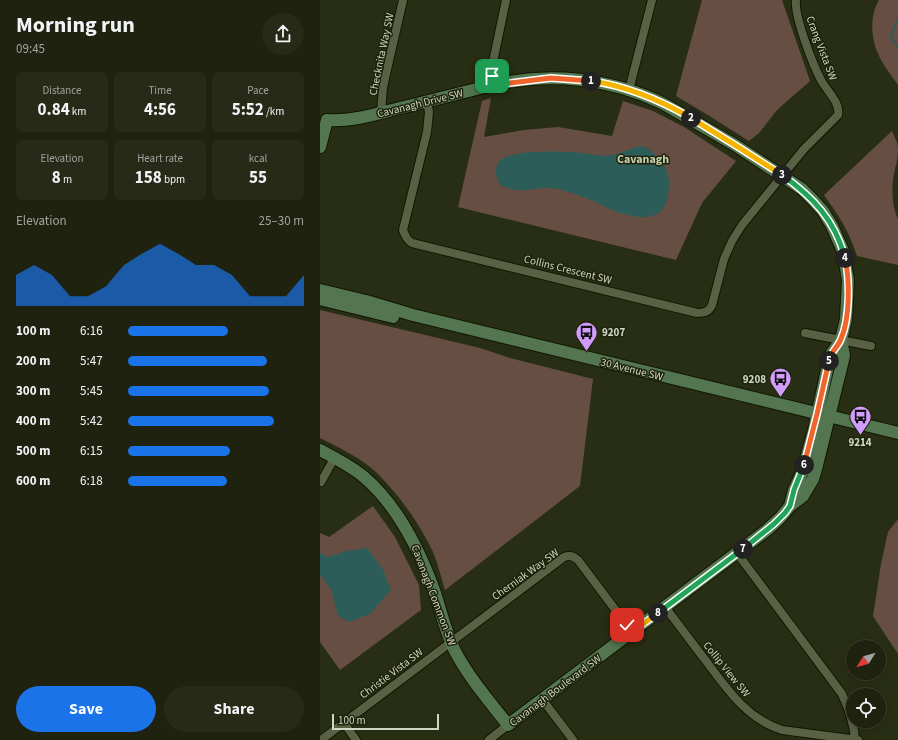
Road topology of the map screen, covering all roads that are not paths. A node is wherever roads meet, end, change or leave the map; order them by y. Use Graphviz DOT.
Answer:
graph roads {
  1 [pos="404,0"];
  2 [pos="506,0"];
  3 [pos="652,0"];
  4 [pos="796,0"];
  5 [pos="494,85"];
  6 [pos="629,90"];
  7 [pos="427,102"];
  8 [pos="381,112"];
  9 [pos="323,120"];
  10 [pos="320,147"];
  11 [pos="782,176"];
  12 [pos="320,290"];
  13 [pos="320,299"];
  14 [pos="805,333"];
  15 [pos="841,340"];
  16 [pos="871,346"];
  17 [pos="822,418"];
  18 [pos="898,433"];
  19 [pos="898,439"];
  20 [pos="320,450"];
  21 [pos="334,457"];
  22 [pos="321,482"];
  23 [pos="790,506"];
  24 [pos="737,553"];
  25 [pos="665,607"];
  26 [pos="632,632"];
  27 [pos="452,641"];
  28 [pos="542,699"];
  29 [pos="344,723"];
  30 [pos="508,725"];
  31 [pos="321,740"];
  32 [pos="356,740"];
  33 [pos="489,740"];
  34 [pos="573,740"];
  35 [pos="855,740"];
  36 [pos="858,740"];
  1 -- 8 [label="street, Checknita Way SW"];
  2 -- 5 [label="street"];
  3 -- 6 [label="street"];
  4 -- 11 [label="street, Crang Vista SW"];
  5 -- 6 [label="street, Cavanagh Drive SW"];
  5 -- 7 [label="street, Cavanagh Drive SW"];
  6 -- 11 [label="street, Cavanagh Drive SW"];
  7 -- 8 [label="street, Cavanagh Drive SW"];
  7 -- 11 [label="street, Collins Crescent SW"];
  8 -- 9 [label="street, Cavanagh Drive SW"];
  9 -- 10 [label="street, Cavanagh Drive SW"];
  11 -- 15 [label="street, Cavanagh Drive SW"];
  12 -- 17 [label="street, 30 Avenue SW"];
  13 -- 17 [label="street, 30 Avenue SW"];
  14 -- 15 [label="street"];
  15 -- 16 [label="street"];
  15 -- 17 [label="street, Cavanagh Drive SW"];
  17 -- 18 [label="street, 30 Avenue SW"];
  17 -- 19 [label="street, 30 Avenue SW"];
  17 -- 23 [label="street, Cavanagh Drive SW"];
  20 -- 21 [label="street, Cavanagh Common SW"];
  21 -- 22 [label="street"];
  21 -- 27 [label="street, Cavanagh Common SW"];
  23 -- 24 [label="street, Cavanagh Boulevard SW"];
  24 -- 25 [label="street, Cavanagh Boulevard SW"];
  24 -- 35 [label="street"];
  25 -- 26 [label="street, Cavanagh Boulevard SW"];
  25 -- 35 [label="street, Collip View SW"];
  26 -- 27 [label="street, Cherniak Way SW"];
  26 -- 28 [label="street, Cavanagh Boulevard SW"];
  27 -- 29 [label="street, Christie Vista SW"];
  27 -- 30 [label="street, Cavanagh Common SW"];
  28 -- 30 [label="street, Cavanagh Boulevard SW"];
  28 -- 34 [label="street"];
  29 -- 31 [label="street, Christie Vista SW"];
  29 -- 32 [label="street"];
  30 -- 33 [label="street, Cavanagh Boulevard SW"];
  35 -- 36 [label="street, Collip View SW"];
}
